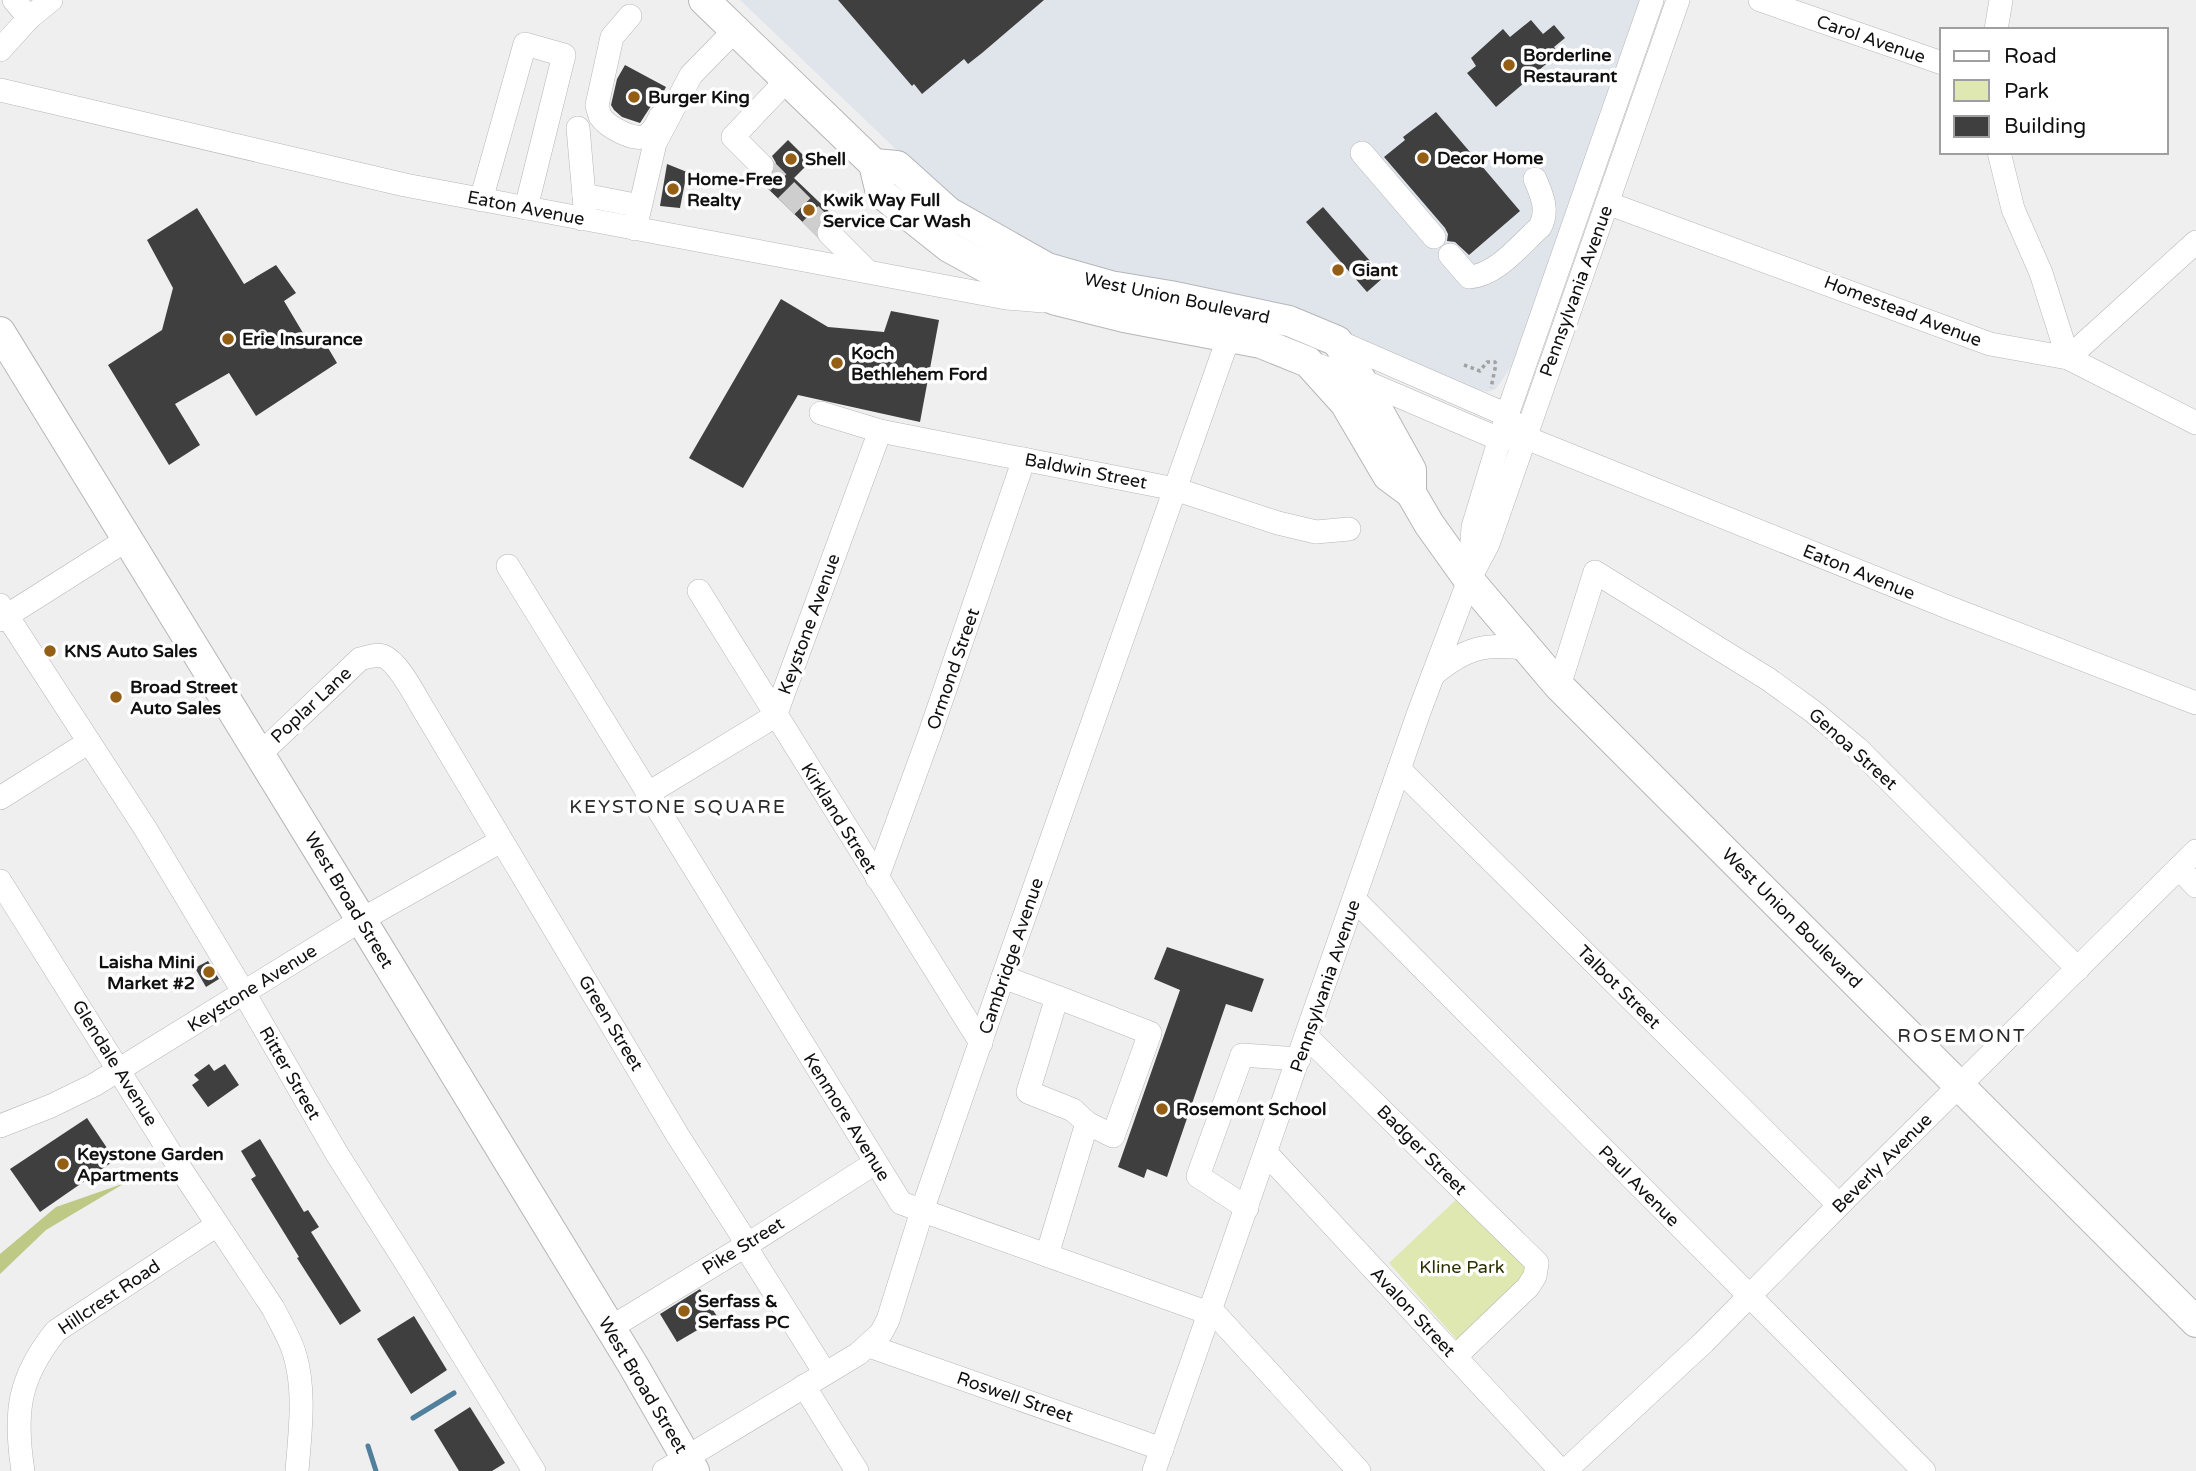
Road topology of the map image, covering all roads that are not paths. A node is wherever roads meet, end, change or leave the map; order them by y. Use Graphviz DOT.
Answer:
graph roads {
  1 [pos="14,0"];
  2 [pos="51,0"];
  3 [pos="704,0"];
  4 [pos="1652,0"];
  5 [pos="1678,0"];
  6 [pos="1760,0"];
  7 [pos="2001,0"];
  8 [pos="629,16"];
  9 [pos="29,18"];
  10 [pos="1996,28"];
  11 [pos="734,30"];
  12 [pos="0,50"];
  13 [pos="1940,62"];
  14 [pos="786,80"];
  15 [pos="685,85"];
  16 [pos="0,90"];
  17 [pos="578,128"];
  18 [pos="1362,153"];
  19 [pos="1999,154"];
  20 [pos="874,164"];
  21 [pos="762,166"];
  22 [pos="1535,179"];
  23 [pos="584,195"];
  24 [pos="481,200"];
  25 [pos="1607,204"];
  26 [pos="640,206"];
  27 [pos="526,208"];
  28 [pos="582,219"];
  29 [pos="635,229"];
  30 [pos="829,233"];
  31 [pos="1434,237"];
  32 [pos="2196,242"];
  33 [pos="1450,255"];
  34 [pos="866,270"];
  35 [pos="1056,300"];
  36 [pos="0,332"];
  37 [pos="1228,336"];
  38 [pos="1336,341"];
  39 [pos="2068,358"];
  40 [pos="1308,362"];
  41 [pos="1361,380"];
  42 [pos="821,413"];
  43 [pos="1507,415"];
  44 [pos="2196,423"];
  45 [pos="880,431"];
  46 [pos="1524,437"];
  47 [pos="1499,439"];
  48 [pos="1024,459"];
  49 [pos="1175,489"];
  50 [pos="1412,493"];
  51 [pos="1349,529"];
  52 [pos="128,539"];
  53 [pos="508,566"];
  54 [pos="1469,580"];
  55 [pos="699,591"];
  56 [pos="2,613"];
  57 [pos="1528,649"];
  58 [pos="398,670"];
  59 [pos="1433,675"];
  60 [pos="1559,686"];
  61 [pos="2196,703"];
  62 [pos="775,716"];
  63 [pos="89,742"];
  64 [pos="260,754"];
  65 [pos="1399,769"];
  66 [pos="647,794"];
  67 [pos="0,798"];
  68 [pos="501,841"];
  69 [pos="2196,851"];
  70 [pos="2179,868"];
  71 [pos="877,878"];
  72 [pos="0,881"];
  73 [pos="2196,886"];
  74 [pos="1355,900"];
  75 [pos="362,920"];
  76 [pos="2078,969"];
  77 [pos="1003,977"];
  78 [pos="244,993"];
  79 [pos="1057,997"];
  80 [pos="981,1044"];
  81 [pos="1303,1048"];
  82 [pos="119,1070"];
  83 [pos="1960,1085"];
  84 [pos="1087,1123"];
  85 [pos="0,1126"];
  86 [pos="1266,1153"];
  87 [pos="875,1163"];
  88 [pos="1839,1205"];
  89 [pos="1247,1208"];
  90 [pos="922,1211"];
  91 [pos="217,1225"];
  92 [pos="745,1246"];
  93 [pos="1048,1255"];
  94 [pos="1749,1296"];
  95 [pos="1210,1312"];
  96 [pos="2196,1322"];
  97 [pos="610,1328"];
  98 [pos="869,1346"];
  99 [pos="1455,1357"];
  100 [pos="825,1373"];
  101 [pos="804,1385"];
  102 [pos="1162,1449"];
  103 [pos="681,1466"];
  104 [pos="23,1471"];
  105 [pos="297,1471"];
  106 [pos="534,1471"];
  107 [pos="858,1471"];
  108 [pos="1154,1471"];
  109 [pos="1359,1471"];
  110 [pos="1563,1471"];
  111 [pos="1924,1471"];
  1 -- 9 [label="street"];
  2 -- 9 [label="street"];
  3 -- 11 [label="main road, West Union Boulevard"];
  4 -- 43 [label="street, Pennsylvania Avenue"];
  5 -- 25 [label="street, Pennsylvania Avenue"];
  6 -- 13 [label="street, Carol Avenue"];
  7 -- 10 [label="street"];
  8 -- 15 [label="street"];
  9 -- 12 [label="street"];
  11 -- 14 [label="main road, West Union Boulevard"];
  11 -- 15 [label="street"];
  14 -- 20 [label="main road, West Union Boulevard"];
  14 -- 21 [label="street"];
  15 -- 26 [label="street"];
  16 -- 24 [label="street, Eaton Avenue"];
  17 -- 23 [label="street"];
  18 -- 31 [label="street"];
  19 -- 39 [label="street"];
  20 -- 35 [label="main road, West Union Boulevard"];
  20 -- 38 [label="main road, West Union Boulevard"];
  22 -- 33 [label="street"];
  23 -- 26 [label="street"];
  23 -- 28 [label="street"];
  24 -- 27 [label="street, Eaton Avenue"];
  24 -- 27 [label="street"];
  25 -- 39 [label="street, Homestead Avenue"];
  25 -- 46 [label="street, Pennsylvania Avenue"];
  26 -- 29 [label="street"];
  27 -- 28 [label="street, Eaton Avenue"];
  28 -- 29 [label="street, Eaton Avenue"];
  29 -- 34 [label="street, Eaton Avenue"];
  30 -- 34 [label="street"];
  32 -- 39 [label="street"];
  34 -- 35 [label="street, Eaton Avenue"];
  35 -- 37 [label="main road, West Union Boulevard"];
  36 -- 52 [label="main road, West Broad Street"];
  37 -- 40 [label="main road, West Union Boulevard"];
  37 -- 49 [label="street, Cambridge Avenue"];
  38 -- 41 [label="main road, West Union Boulevard"];
  38 -- 43 [label="street"];
  39 -- 44 [label="street, Homestead Avenue"];
  40 -- 41 [label="street, Eaton Avenue"];
  40 -- 50 [label="main road, West Union Boulevard"];
  41 -- 47 [label="street, Eaton Avenue"];
  41 -- 50 [label="main road, West Union Boulevard"];
  42 -- 45 [label="street, Baldwin Street"];
  43 -- 46 [label="street"];
  43 -- 47 [label="street, Pennsylvania Avenue"];
  45 -- 48 [label="street, Baldwin Street"];
  45 -- 62 [label="street, Keystone Avenue"];
  46 -- 47 [label="street, Eaton Avenue"];
  46 -- 54 [label="street, Pennsylvania Avenue"];
  46 -- 61 [label="street, Eaton Avenue"];
  47 -- 54 [label="street, Pennsylvania Avenue"];
  48 -- 49 [label="street, Baldwin Street"];
  48 -- 71 [label="street, Ormond Street"];
  49 -- 51 [label="street, Baldwin Street"];
  49 -- 77 [label="street, Cambridge Avenue"];
  50 -- 54 [label="main road, West Union Boulevard"];
  52 -- 56 [label="street"];
  52 -- 64 [label="main road, West Broad Street"];
  53 -- 66 [label="street, Kenmore Avenue"];
  54 -- 57 [label="main road, West Union Boulevard"];
  54 -- 59 [label="street, Pennsylvania Avenue"];
  55 -- 62 [label="street, Kirkland Street"];
  56 -- 63 [label="street, Ritter Street"];
  57 -- 59 [label="street"];
  57 -- 60 [label="main road, West Union Boulevard"];
  58 -- 64 [label="street, Poplar Lane"];
  58 -- 68 [label="street, Green Street"];
  59 -- 65 [label="street, Pennsylvania Avenue"];
  60 -- 76 [label="street, Genoa Street"];
  60 -- 83 [label="main road, West Union Boulevard"];
  62 -- 66 [label="street, Keystone Avenue"];
  62 -- 71 [label="street, Kirkland Street"];
  63 -- 67 [label="street"];
  63 -- 78 [label="street, Ritter Street"];
  64 -- 75 [label="main road, West Broad Street"];
  65 -- 74 [label="street, Pennsylvania Avenue"];
  65 -- 88 [label="street, Talbot Street"];
  66 -- 87 [label="street, Kenmore Avenue"];
  68 -- 75 [label="street, Keystone Avenue"];
  68 -- 92 [label="street, Green Street"];
  69 -- 70 [label="street, Beverly Avenue"];
  70 -- 73 [label="street"];
  70 -- 76 [label="street, Beverly Avenue"];
  71 -- 80 [label="street, Kirkland Street"];
  72 -- 82 [label="street, Glendale Avenue"];
  74 -- 81 [label="street, Pennsylvania Avenue"];
  74 -- 94 [label="street, Paul Avenue"];
  75 -- 78 [label="street, Keystone Avenue"];
  75 -- 97 [label="main road, West Broad Street"];
  76 -- 83 [label="street, Beverly Avenue"];
  77 -- 79 [label="street"];
  77 -- 80 [label="street, Cambridge Avenue"];
  78 -- 82 [label="street, Keystone Avenue"];
  78 -- 106 [label="street, Ritter Street"];
  79 -- 84 [label="street"];
  79 -- 84 [label="street"];
  80 -- 90 [label="street, Cambridge Avenue"];
  81 -- 86 [label="street, Pennsylvania Avenue"];
  81 -- 89 [label="street"];
  81 -- 99 [label="street, Badger Street"];
  82 -- 85 [label="street, Keystone Avenue"];
  82 -- 91 [label="street, Glendale Avenue"];
  83 -- 88 [label="street, Beverly Avenue"];
  83 -- 96 [label="main road, West Union Boulevard"];
  84 -- 93 [label="street"];
  86 -- 89 [label="street, Pennsylvania Avenue"];
  86 -- 99 [label="street, Avalon Street"];
  87 -- 90 [label="street, Kenmore Avenue"];
  87 -- 92 [label="street, Pike Street"];
  88 -- 94 [label="street, Beverly Avenue"];
  89 -- 95 [label="street, Pennsylvania Avenue"];
  90 -- 93 [label="street, Kenmore Avenue"];
  90 -- 98 [label="street, Cambridge Avenue"];
  91 -- 104 [label="street, Hillcrest Road"];
  91 -- 105 [label="street, Glendale Avenue"];
  92 -- 97 [label="street, Pike Street"];
  92 -- 100 [label="street, Green Street"];
  93 -- 95 [label="street, Kenmore Avenue"];
  94 -- 110 [label="street, Beverly Avenue"];
  94 -- 111 [label="street, Paul Avenue"];
  95 -- 102 [label="street, Pennsylvania Avenue"];
  95 -- 109 [label="street, Kenmore Avenue"];
  97 -- 103 [label="main road, West Broad Street"];
  98 -- 100 [label="street, Cambridge Avenue"];
  98 -- 102 [label="street, Roswell Street"];
  99 -- 110 [label="street, Avalon Street"];
  100 -- 101 [label="street, Cambridge Avenue"];
  101 -- 103 [label="street, Cambridge Avenue"];
  101 -- 107 [label="street"];
  102 -- 108 [label="street, Pennsylvania Avenue"];
}
